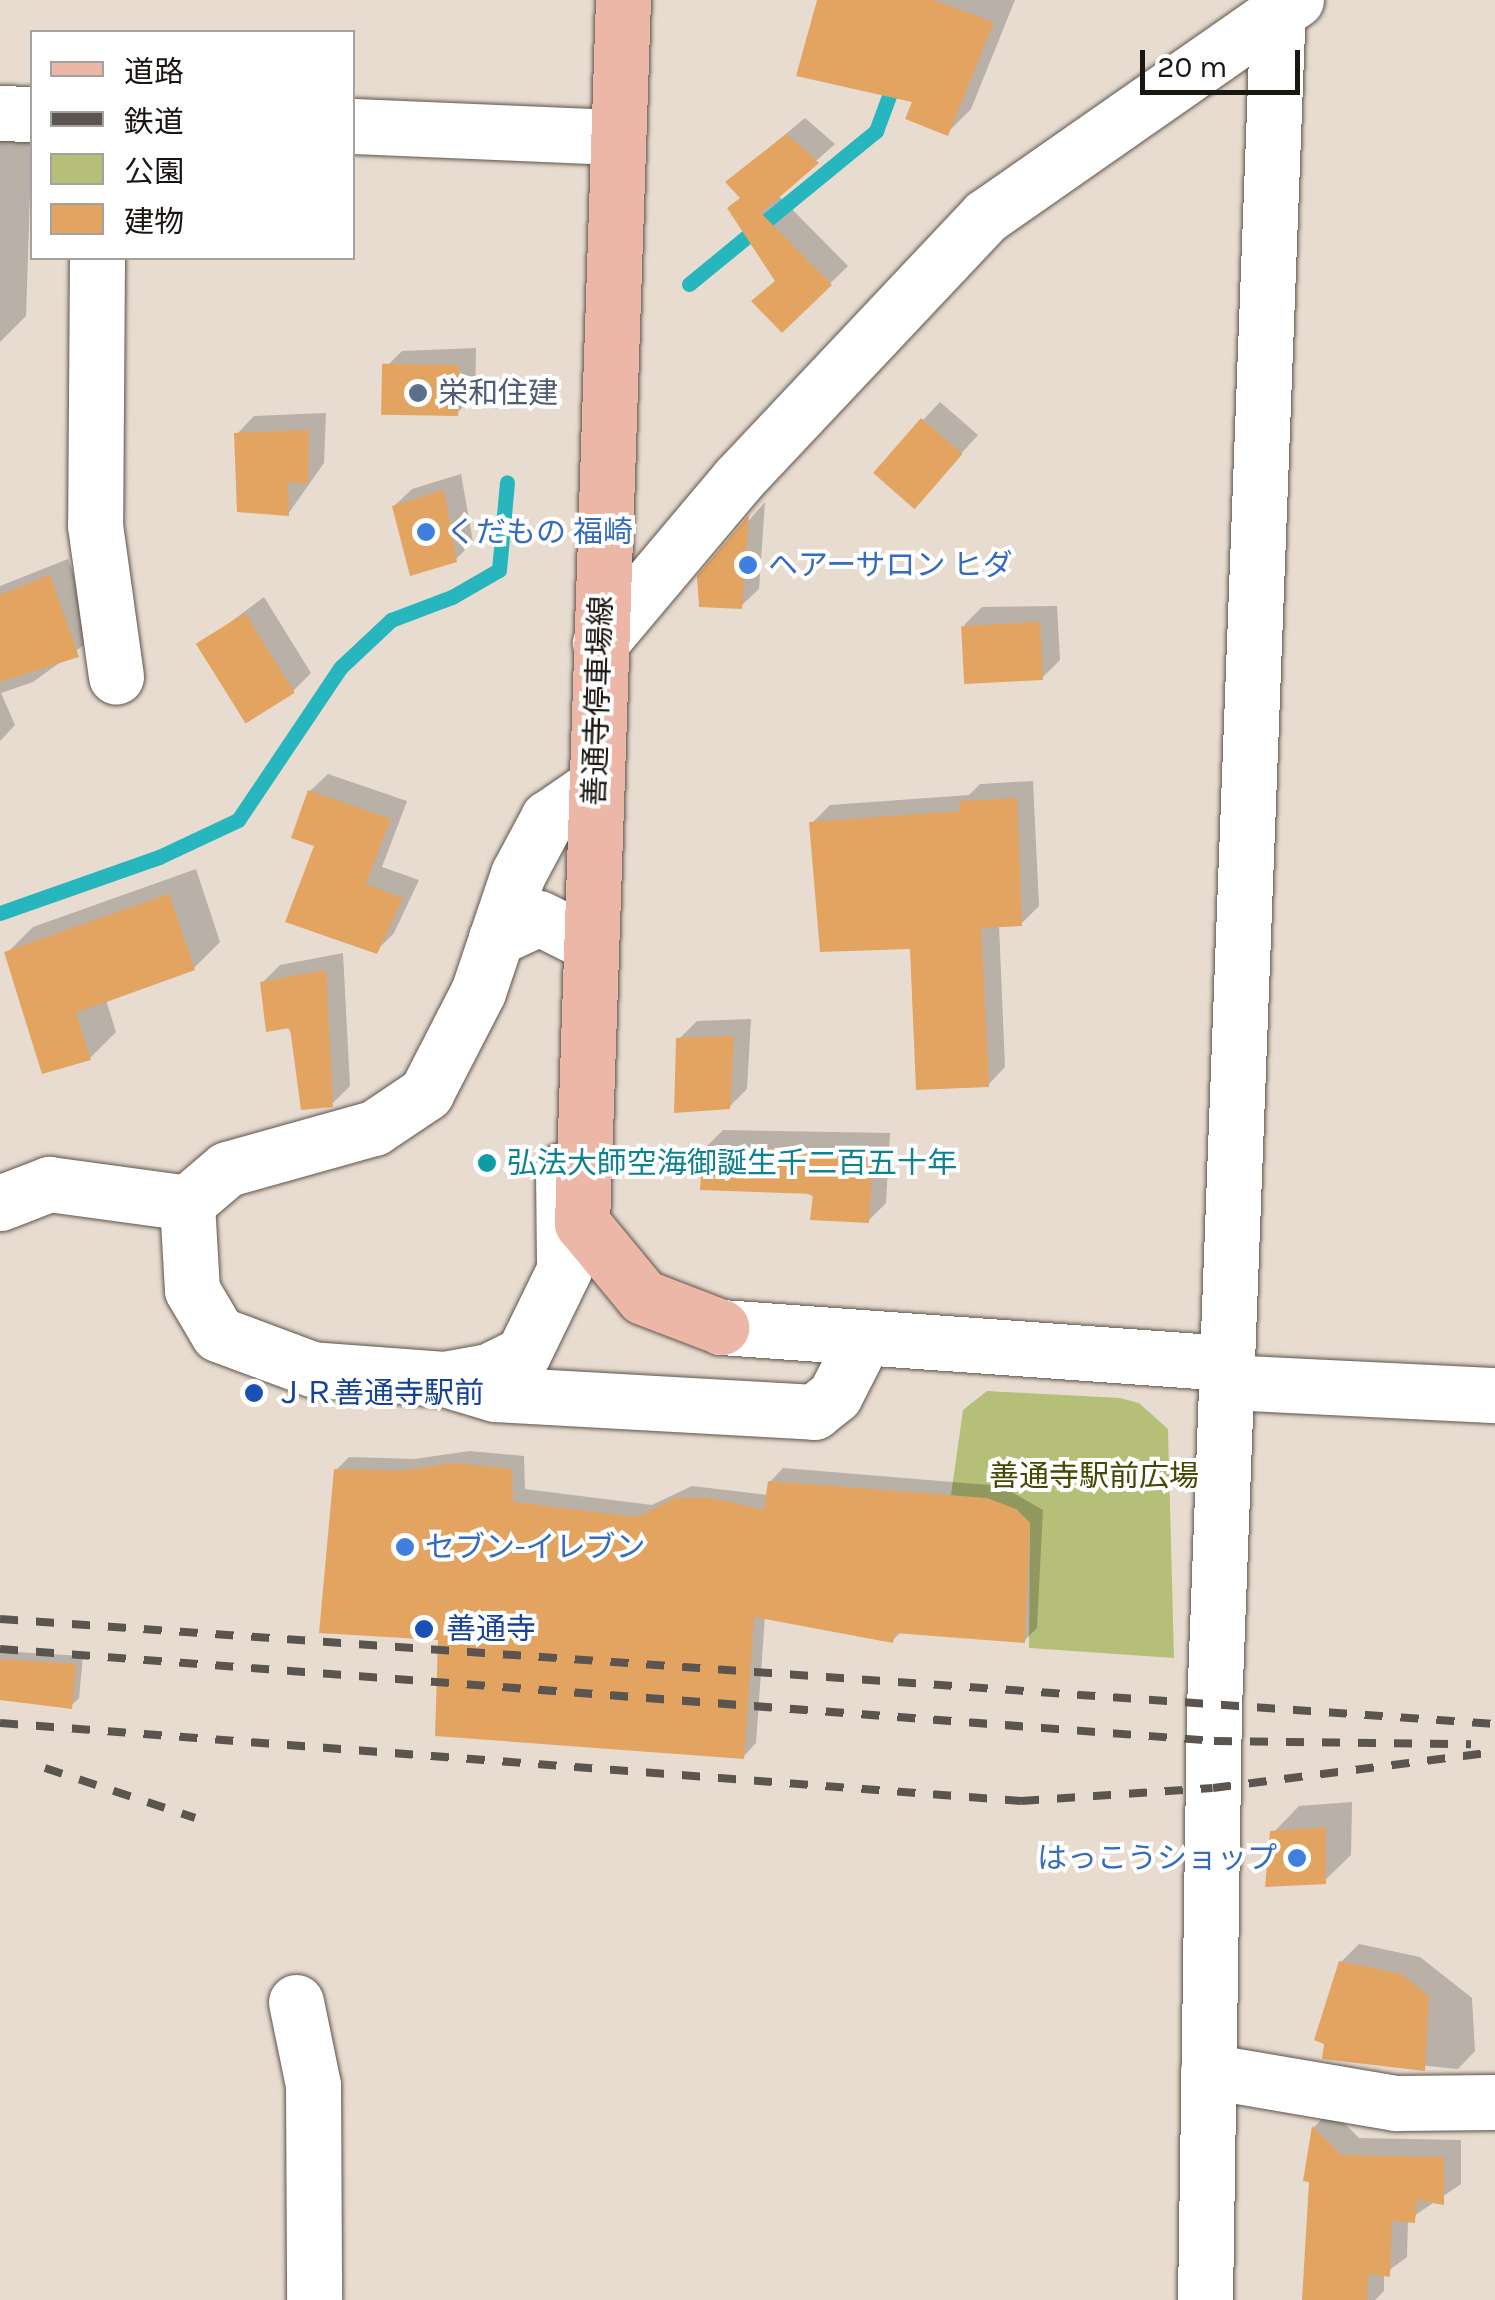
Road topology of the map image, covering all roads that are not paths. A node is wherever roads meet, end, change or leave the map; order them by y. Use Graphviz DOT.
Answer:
graph roads {
  1 [pos="623,0"];
  2 [pos="1284,5"];
  3 [pos="0,113"];
  4 [pos="30,114"];
  5 [pos="355,126"];
  6 [pos="617,136"];
  7 [pos="98,260"];
  8 [pos="600,643"];
  9 [pos="116,676"];
  10 [pos="596,785"];
  11 [pos="496,938"];
  12 [pos="590,944"];
  13 [pos="585,1123"];
  14 [pos="187,1202"];
  15 [pos="0,1204"];
  16 [pos="721,1327"];
  17 [pos="864,1338"];
  18 [pos="1226,1372"];
  19 [pos="444,1379"];
  20 [pos="1495,1395"];
  21 [pos="296,2002"];
  22 [pos="1208,2071"];
  23 [pos="1495,2102"];
  24 [pos="314,2300"];
  25 [pos="1205,2300"];
  1 -- 6 [label="main road, 善通寺停車場線"];
  2 -- 8 [label="street"];
  2 -- 18 [label="street"];
  3 -- 4 [label="street"];
  5 -- 6 [label="street"];
  6 -- 8 [label="main road, 善通寺停車場線"];
  7 -- 9 [label="street"];
  8 -- 10 [label="main road, 善通寺停車場線"];
  10 -- 11 [label="street"];
  10 -- 12 [label="main road, 善通寺停車場線"];
  11 -- 12 [label="street"];
  11 -- 14 [label="street"];
  12 -- 13 [label="main road, 善通寺停車場線"];
  13 -- 16 [label="main road, 善通寺停車場線"];
  13 -- 19 [label="street"];
  14 -- 15 [label="street"];
  14 -- 19 [label="street"];
  16 -- 17 [label="street"];
  17 -- 18 [label="street"];
  17 -- 19 [label="street"];
  18 -- 20 [label="street"];
  18 -- 22 [label="street"];
  21 -- 24 [label="street"];
  22 -- 23 [label="street"];
  22 -- 25 [label="street"];
}
